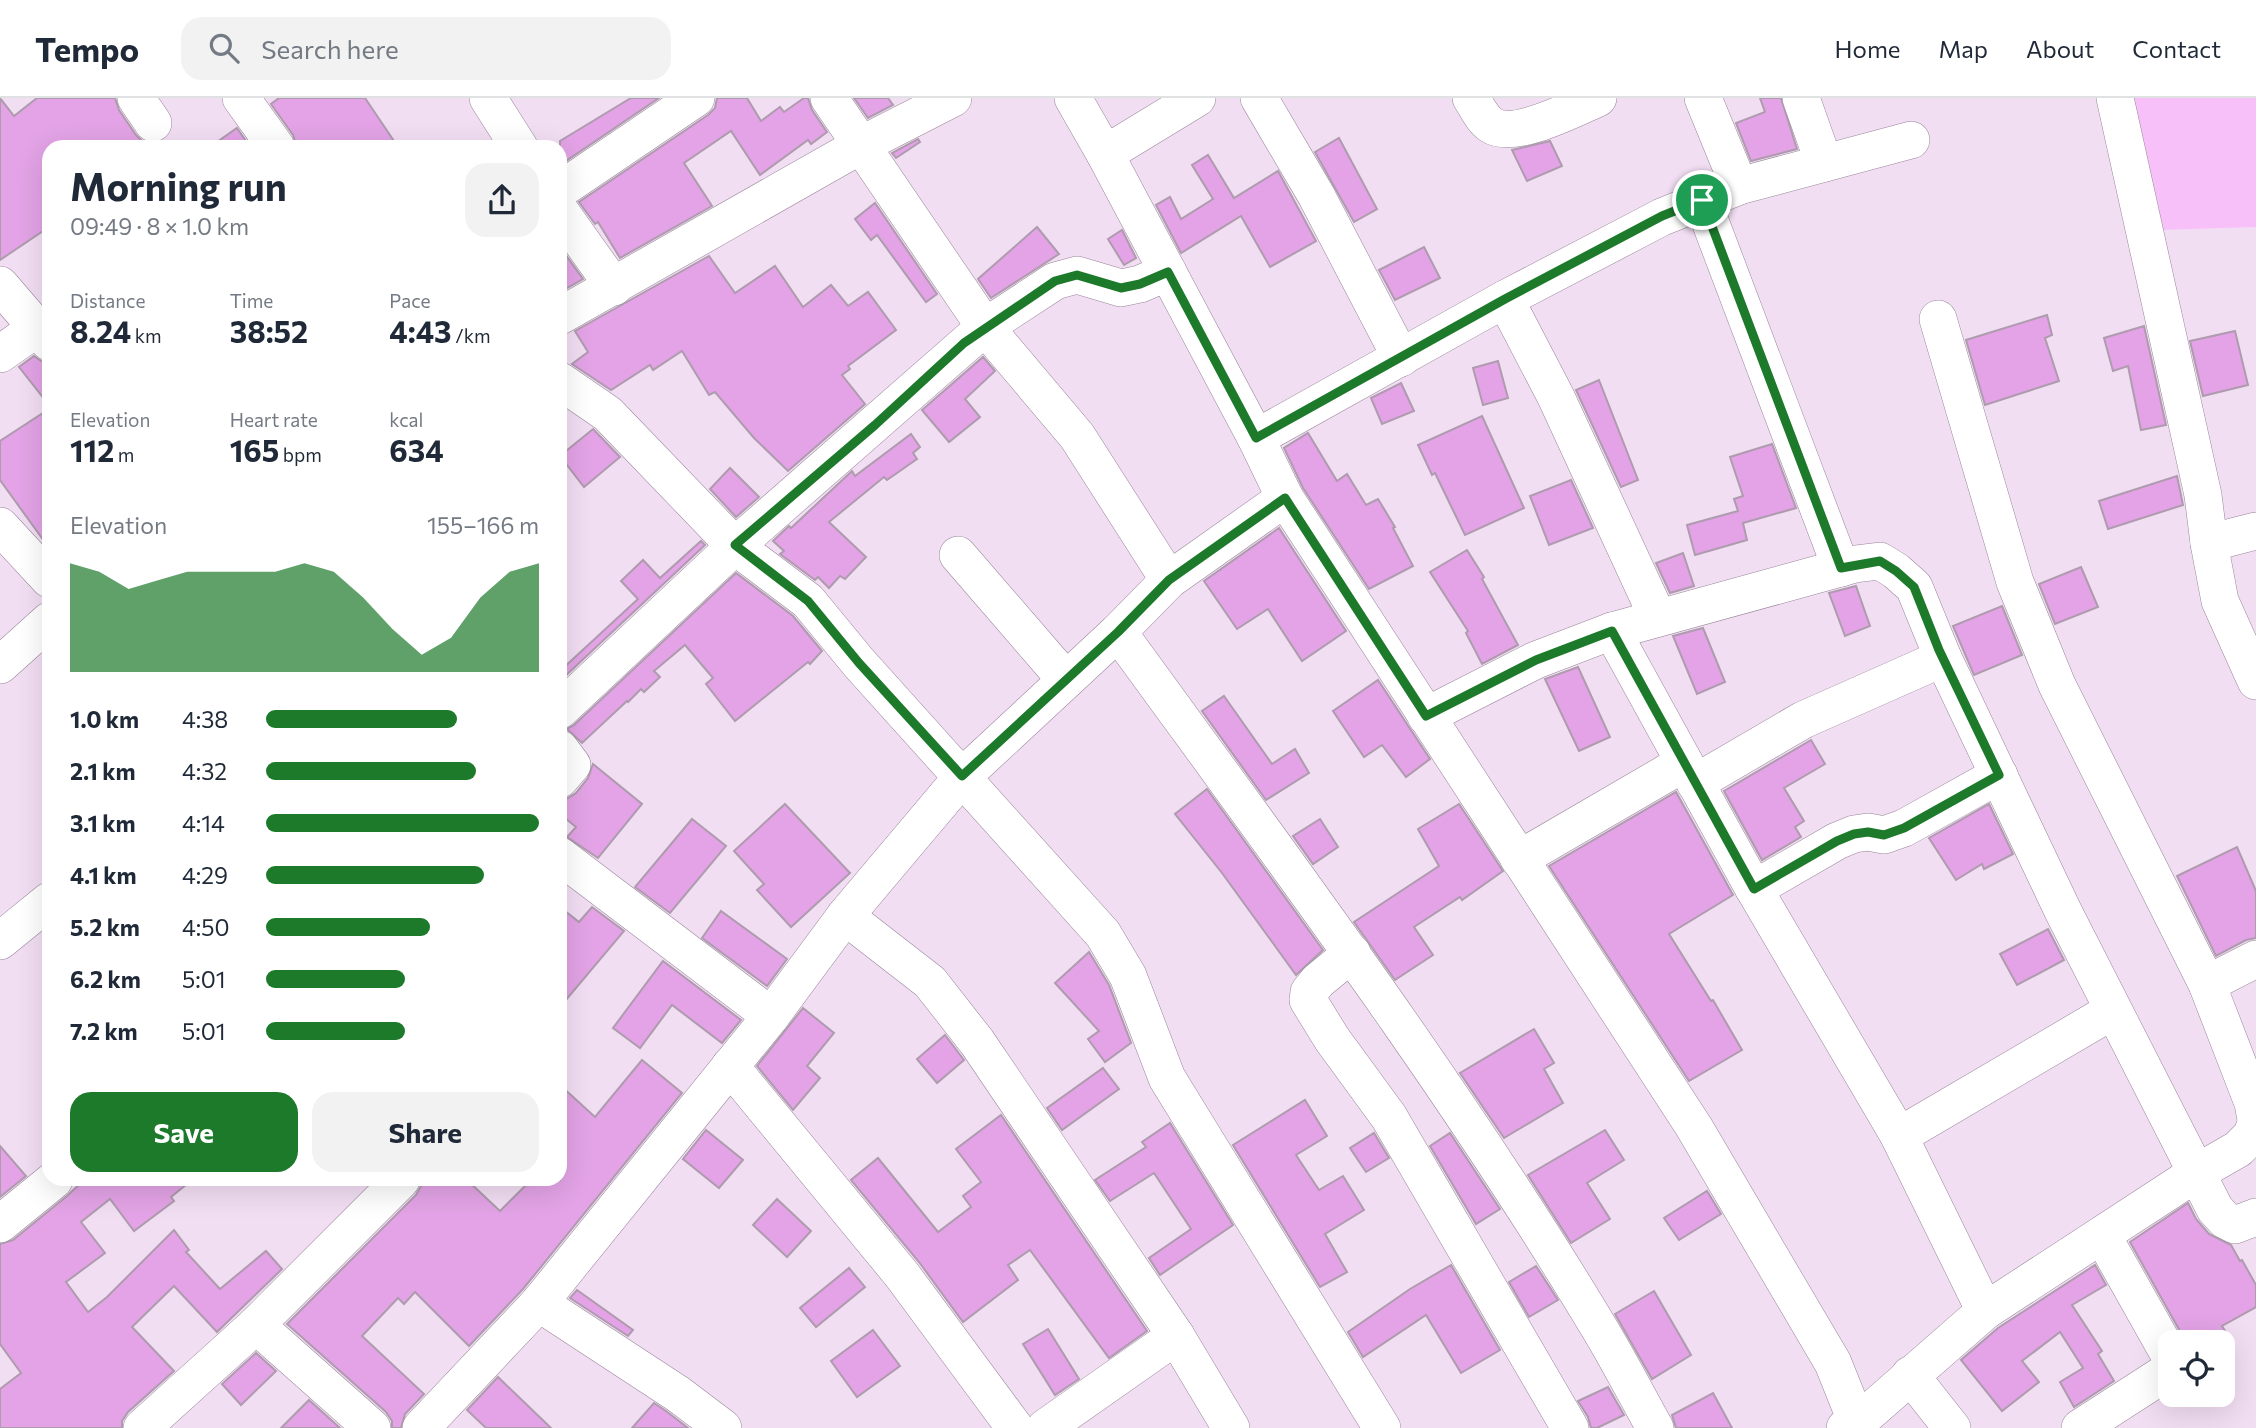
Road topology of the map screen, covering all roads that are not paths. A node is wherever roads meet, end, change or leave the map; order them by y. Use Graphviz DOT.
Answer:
graph roads {
  1 [pos="241,98"];
  2 [pos="488,98"];
  3 [pos="696,98"];
  4 [pos="829,98"];
  5 [pos="953,98"];
  6 [pos="1073,98"];
  7 [pos="1198,98"];
  8 [pos="1259,98"];
  9 [pos="1471,98"];
  10 [pos="1598,98"];
  11 [pos="1703,98"];
  12 [pos="1801,98"];
  13 [pos="2115,98"];
  14 [pos="271,140"];
  15 [pos="515,140"];
  16 [pos="1912,140"];
  17 [pos="863,144"];
  18 [pos="1105,154"];
  19 [pos="1824,163"];
  20 [pos="567,185"];
  21 [pos="1739,186"];
  22 [pos="1702,200"];
  23 [pos="567,221"];
  24 [pos="1168,272"];
  25 [pos="0,285"];
  26 [pos="614,287"];
  27 [pos="1505,299"];
  28 [pos="567,312"];
  29 [pos="1938,318"];
  30 [pos="985,327"];
  31 [pos="42,334"];
  32 [pos="42,335"];
  33 [pos="0,354"];
  34 [pos="1401,358"];
  35 [pos="567,386"];
  36 [pos="1256,438"];
  37 [pos="1285,498"];
  38 [pos="0,526"];
  39 [pos="2256,531"];
  40 [pos="2209,544"];
  41 [pos="735,545"];
  42 [pos="958,555"];
  43 [pos="1841,568"];
  44 [pos="42,571"];
  45 [pos="1169,580"];
  46 [pos="1658,618"];
  47 [pos="42,627"];
  48 [pos="1612,631"];
  49 [pos="1118,632"];
  50 [pos="1943,658"];
  51 [pos="0,665"];
  52 [pos="1066,680"];
  53 [pos="2256,681"];
  54 [pos="567,703"];
  55 [pos="1426,716"];
  56 [pos="1690,773"];
  57 [pos="1999,775"];
  58 [pos="962,776"];
  59 [pos="1519,859"];
  60 [pos="567,861"];
  61 [pos="1754,889"];
  62 [pos="42,907"];
  63 [pos="845,916"];
  64 [pos="0,942"];
  65 [pos="1352,953"];
  66 [pos="2256,959"];
  67 [pos="2207,984"];
  68 [pos="2112,1012"];
  69 [pos="771,1016"];
  70 [pos="730,1066"];
  71 [pos="2256,1121"];
  72 [pos="1899,1136"];
  73 [pos="2198,1172"];
  74 [pos="47,1186"];
  75 [pos="395,1186"];
  76 [pos="2256,1217"];
  77 [pos="0,1224"];
  78 [pos="2102,1235"];
  79 [pos="539,1303"];
  80 [pos="1985,1311"];
  81 [pos="256,1325"];
  82 [pos="2158,1335"];
  83 [pos="1176,1336"];
  84 [pos="1910,1375"];
  85 [pos="2158,1378"];
  86 [pos="715,1426"];
  87 [pos="1854,1426"];
  88 [pos="142,1428"];
  89 [pos="372,1428"];
  90 [pos="421,1428"];
  91 [pos="1015,1428"];
  92 [pos="1045,1428"];
  93 [pos="1231,1428"];
  94 [pos="1382,1428"];
  95 [pos="1570,1428"];
  96 [pos="1655,1428"];
  97 [pos="1952,1428"];
  98 [pos="2080,1428"];
  1 -- 14 [label="street"];
  2 -- 15 [label="street"];
  3 -- 20 [label="street"];
  4 -- 17 [label="street"];
  5 -- 17 [label="street"];
  6 -- 18 [label="street"];
  7 -- 18 [label="street"];
  8 -- 34 [label="street"];
  9 -- 10 [label="street"];
  11 -- 21 [label="street"];
  12 -- 19 [label="street"];
  13 -- 40 [label="street"];
  16 -- 19 [label="street"];
  17 -- 26 [label="street"];
  17 -- 30 [label="street"];
  18 -- 24 [label="street"];
  19 -- 21 [label="street"];
  21 -- 22 [label="street"];
  22 -- 27 [label="street"];
  22 -- 43 [label="street"];
  23 -- 26 [label="street"];
  24 -- 30 [label="street"];
  24 -- 36 [label="street"];
  25 -- 31 [label="street"];
  26 -- 28 [label="street"];
  27 -- 34 [label="street"];
  27 -- 46 [label="street"];
  29 -- 67 [label="street"];
  30 -- 41 [label="street"];
  30 -- 45 [label="street"];
  32 -- 33 [label="street"];
  34 -- 36 [label="street"];
  35 -- 41 [label="street"];
  36 -- 37 [label="street"];
  37 -- 45 [label="street"];
  37 -- 55 [label="street"];
  38 -- 44 [label="street"];
  39 -- 40 [label="street"];
  40 -- 53 [label="street"];
  41 -- 54 [label="street"];
  41 -- 58 [label="street"];
  42 -- 52 [label="street"];
  43 -- 46 [label="street"];
  43 -- 50 [label="street"];
  45 -- 49 [label="street"];
  46 -- 48 [label="street"];
  47 -- 51 [label="street"];
  48 -- 55 [label="street"];
  48 -- 56 [label="street"];
  49 -- 52 [label="street"];
  49 -- 65 [label="street"];
  50 -- 56 [label="street"];
  50 -- 57 [label="street"];
  52 -- 58 [label="street"];
  55 -- 59 [label="street"];
  56 -- 59 [label="street"];
  56 -- 61 [label="street"];
  57 -- 61 [label="street"];
  57 -- 68 [label="street"];
  58 -- 63 [label="street"];
  58 -- 94 [label="street"];
  59 -- 87 [label="street"];
  60 -- 69 [label="street"];
  61 -- 72 [label="street"];
  62 -- 64 [label="street"];
  63 -- 69 [label="street"];
  63 -- 83 [label="street"];
  65 -- 95 [label="street"];
  65 -- 96 [label="street"];
  66 -- 67 [label="street"];
  67 -- 71 [label="street"];
  68 -- 72 [label="street"];
  68 -- 73 [label="street"];
  69 -- 70 [label="street"];
  70 -- 79 [label="street"];
  70 -- 91 [label="street"];
  71 -- 73 [label="street"];
  72 -- 80 [label="street"];
  73 -- 76 [label="street"];
  73 -- 78 [label="street"];
  74 -- 77 [label="street"];
  75 -- 81 [label="street"];
  78 -- 80 [label="street"];
  78 -- 82 [label="street"];
  79 -- 86 [label="street"];
  79 -- 90 [label="street"];
  80 -- 84 [label="street"];
  81 -- 88 [label="street"];
  81 -- 89 [label="street"];
  83 -- 92 [label="street"];
  83 -- 93 [label="street"];
  84 -- 87 [label="street"];
  84 -- 97 [label="street"];
  85 -- 98 [label="street"];
}
